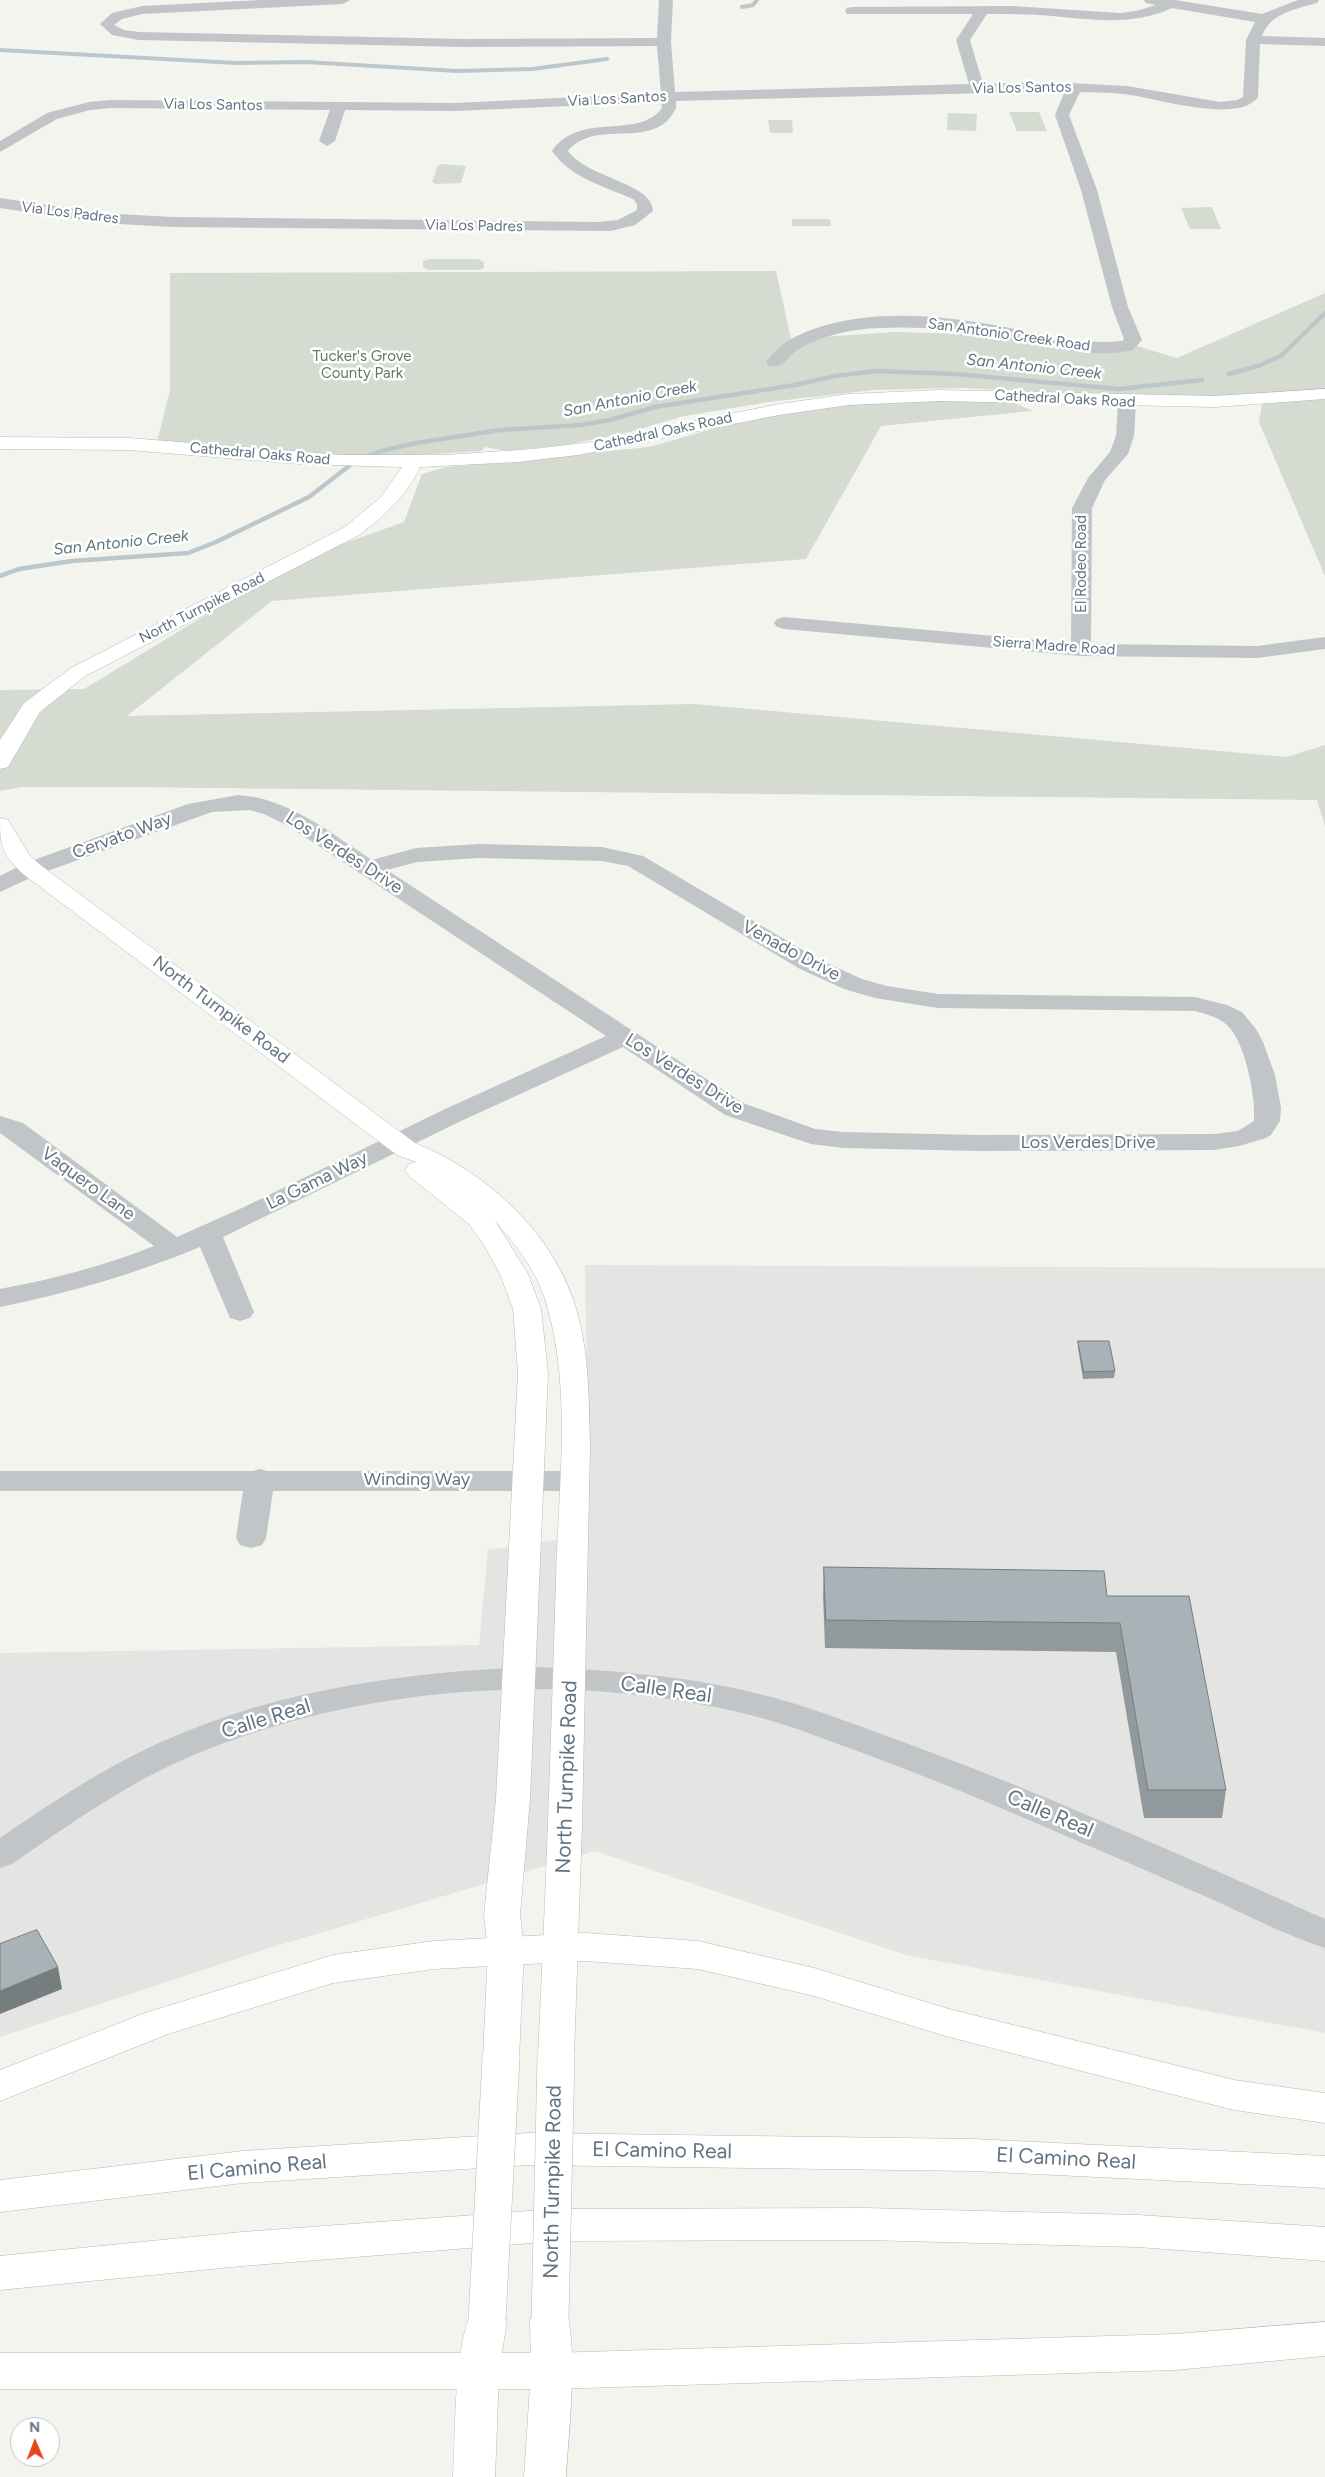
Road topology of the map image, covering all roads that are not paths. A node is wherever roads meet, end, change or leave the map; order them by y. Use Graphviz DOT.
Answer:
graph roads {
  1 [pos="343,0"];
  2 [pos="666,0"];
  3 [pos="1150,0"];
  4 [pos="1312,0"];
  5 [pos="1169,4"];
  6 [pos="852,11"];
  7 [pos="982,11"];
  8 [pos="1265,18"];
  9 [pos="1253,40"];
  10 [pos="664,42"];
  11 [pos="1325,42"];
  12 [pos="1074,87"];
  13 [pos="977,88"];
  14 [pos="668,96"];
  15 [pos="339,107"];
  16 [pos="328,141"];
  17 [pos="0,146"];
  18 [pos="0,204"];
  19 [pos="775,362"];
  20 [pos="1325,394"];
  21 [pos="1127,402"];
  22 [pos="0,443"];
  23 [pos="413,462"];
  24 [pos="784,623"];
  25 [pos="1325,643"];
  26 [pos="1082,650"];
  27 [pos="0,762"];
  28 [pos="247,801"];
  29 [pos="0,825"];
  30 [pos="369,868"];
  31 [pos="31,869"];
  32 [pos="0,885"];
  33 [pos="624,1037"];
  34 [pos="0,1124"];
  35 [pos="1214,1142"];
  36 [pos="401,1146"];
  37 [pos="208,1234"];
  38 [pos="175,1248"];
  39 [pos="0,1298"];
  40 [pos="240,1312"];
  41 [pos="260,1479"];
  42 [pos="1,1480"];
  43 [pos="529,1480"];
  44 [pos="574,1481"];
  45 [pos="251,1538"];
  46 [pos="519,1678"];
  47 [pos="570,1679"];
  48 [pos="0,1855"];
  49 [pos="1325,1934"];
  50 [pos="562,1946"];
  51 [pos="506,1950"];
  52 [pos="0,2086"];
  53 [pos="1325,2108"];
  54 [pos="1325,2172"];
  55 [pos="0,2196"];
  56 [pos="1325,2244"];
  57 [pos="0,2273"];
  58 [pos="1325,2340"];
  59 [pos="0,2371"];
  60 [pos="549,2389"];
  61 [pos="478,2390"];
  62 [pos="474,2477"];
  63 [pos="545,2477"];
  1 -- 10 [label="street"];
  2 -- 10 [label="street, Via Los Padres"];
  3 -- 5 [label="street"];
  4 -- 8 [label="street"];
  5 -- 7 [label="street"];
  5 -- 8 [label="street"];
  6 -- 7 [label="street"];
  7 -- 13 [label="street"];
  8 -- 9 [label="street"];
  9 -- 11 [label="street"];
  9 -- 12 [label="street, Via Los Santos"];
  10 -- 14 [label="street, Via Los Padres"];
  12 -- 13 [label="street, Via Los Santos"];
  12 -- 19 [label="street, San Antonio Creek Road"];
  13 -- 14 [label="street, Via Los Santos"];
  14 -- 15 [label="street, Via Los Santos"];
  14 -- 18 [label="street, Via Los Padres"];
  15 -- 16 [label="street"];
  15 -- 17 [label="street, Via Los Santos"];
  20 -- 21 [label="main road, Cathedral Oaks Road"];
  21 -- 23 [label="main road, Cathedral Oaks Road"];
  21 -- 26 [label="street, El Rodeo Road"];
  22 -- 23 [label="main road, Cathedral Oaks Road"];
  23 -- 27 [label="main road, North Turnpike Road"];
  24 -- 26 [label="street, Sierra Madre Road"];
  25 -- 26 [label="street, Sierra Madre Road"];
  28 -- 30 [label="street, Los Verdes Drive"];
  28 -- 31 [label="street, Cervato Way"];
  29 -- 31 [label="main road, North Turnpike Road"];
  30 -- 33 [label="street, Los Verdes Drive"];
  30 -- 35 [label="street, Venado Drive"];
  31 -- 32 [label="street, Cervato Way"];
  31 -- 36 [label="main road, North Turnpike Road"];
  33 -- 35 [label="street, Los Verdes Drive"];
  33 -- 36 [label="street, La Gama Way"];
  34 -- 38 [label="street, Vaquero Lane"];
  36 -- 37 [label="street, La Gama Way"];
  36 -- 43 [label="main road, North Turnpike Road"];
  36 -- 44 [label="main road, North Turnpike Road"];
  37 -- 38 [label="street, La Gama Way"];
  37 -- 40 [label="street"];
  38 -- 39 [label="street, La Gama Way"];
  41 -- 42 [label="street, Winding Way"];
  41 -- 43 [label="street, Winding Way"];
  41 -- 45 [label="street"];
  43 -- 44 [label="street, Winding Way"];
  43 -- 46 [label="main road, North Turnpike Road"];
  44 -- 47 [label="main road, North Turnpike Road"];
  46 -- 47 [label="street, Calle Real"];
  46 -- 48 [label="street, Calle Real"];
  46 -- 51 [label="main road, North Turnpike Road"];
  47 -- 49 [label="street, Calle Real"];
  47 -- 50 [label="main road, North Turnpike Road"];
  50 -- 51 [label="main road"];
  50 -- 53 [label="main road"];
  50 -- 60 [label="main road, North Turnpike Road, bridge"];
  51 -- 52 [label="main road"];
  51 -- 61 [label="main road, North Turnpike Road, bridge"];
  54 -- 55 [label="main road, El Camino Real"];
  56 -- 57 [label="main road"];
  58 -- 60 [label="main road"];
  59 -- 61 [label="main road"];
  60 -- 61 [label="main road"];
  60 -- 63 [label="main road, North Turnpike Road"];
  61 -- 62 [label="main road, North Turnpike Road"];
}
